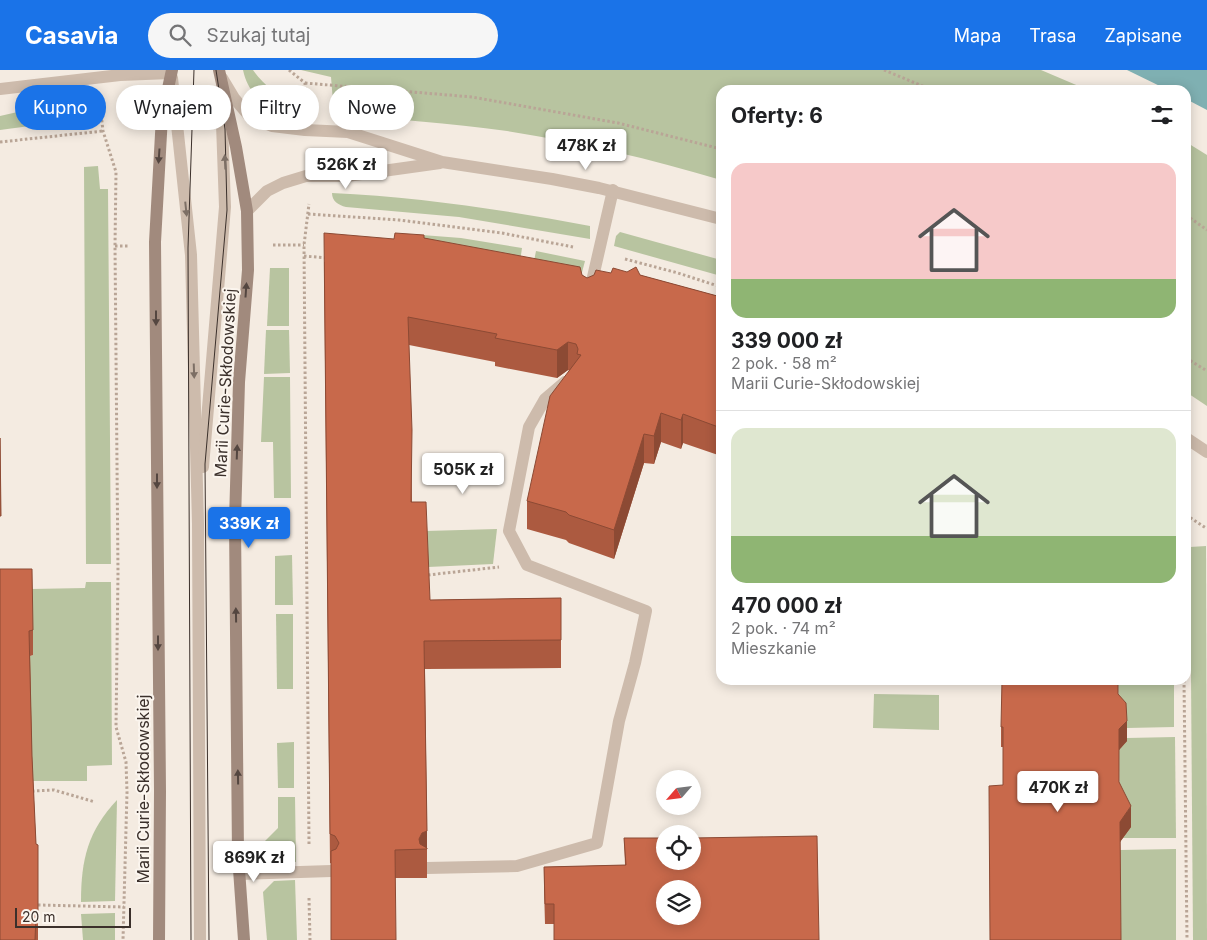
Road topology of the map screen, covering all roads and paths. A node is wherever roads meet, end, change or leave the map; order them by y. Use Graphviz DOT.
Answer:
graph roads {
  1 [pos="289,70"];
  2 [pos="884,70"];
  3 [pos="172,72"];
  4 [pos="219,73"];
  5 [pos="305,83"];
  6 [pos="920,85"];
  7 [pos="0,89"];
  8 [pos="103,131"];
  9 [pos="0,142"];
  10 [pos="716,148"];
  11 [pos="442,162"];
  12 [pos="613,190"];
  13 [pos="310,201"];
  14 [pos="247,211"];
  15 [pos="308,214"];
  16 [pos="716,218"];
  17 [pos="1191,219"];
  18 [pos="1207,230"];
  19 [pos="577,248"];
  20 [pos="304,256"];
  21 [pos="616,257"];
  22 [pos="334,258"];
  23 [pos="716,285"];
  24 [pos="588,298"];
  25 [pos="1191,361"];
  26 [pos="1207,371"];
  27 [pos="570,378"];
  28 [pos="1191,441"];
  29 [pos="1207,452"];
  30 [pos="1191,518"];
  31 [pos="198,524"];
  32 [pos="1206,528"];
  33 [pos="485,569"];
  34 [pos="428,575"];
  35 [pos="1184,685"];
  36 [pos="32,791"];
  37 [pos="95,802"];
  38 [pos="427,868"];
  39 [pos="330,871"];
  40 [pos="309,872"];
  41 [pos="240,874"];
  42 [pos="38,905"];
  43 [pos="124,907"];
  44 [pos="123,940"];
  45 [pos="159,940"];
  46 [pos="200,940"];
  47 [pos="244,940"];
  48 [pos="310,940"];
  49 [pos="1186,940"];
  1 -- 5 [label="path"];
  2 -- 6 [label="path"];
  3 -- 7 [label="street"];
  3 -- 31 [label="street, one-way"];
  3 -- 45 [label="main road, Marii Curie-Skłodowskiej, one-way"];
  4 -- 11 [label="street"];
  4 -- 14 [label="main road, Marii Curie-Skłodowskiej"];
  31 -- 4 [label="street, one-way"];
  5 -- 10 [label="path"];
  8 -- 9 [label="path"];
  8 -- 43 [label="path"];
  11 -- 12 [label="street"];
  11 -- 14 [label="street"];
  12 -- 16 [label="street"];
  12 -- 24 [label="street"];
  13 -- 15 [label="path"];
  41 -- 14 [label="main road, Marii Curie-Skłodowskiej, one-way"];
  15 -- 19 [label="path"];
  15 -- 20 [label="path"];
  17 -- 18 [label="path"];
  20 -- 22 [label="path"];
  20 -- 40 [label="path"];
  21 -- 23 [label="path"];
  25 -- 26 [label="path"];
  27 -- 38 [label="street"];
  28 -- 29 [label="street"];
  30 -- 32 [label="path"];
  31 -- 46 [label="street"];
  33 -- 34 [label="path"];
  35 -- 49 [label="path"];
  36 -- 37 [label="path"];
  39 -- 40 [label="street"];
  40 -- 41 [label="street"];
  40 -- 48 [label="path"];
  41 -- 47 [label="main road, Marii Curie-Skłodowskiej"];
  42 -- 43 [label="path"];
  43 -- 44 [label="path"];
}
